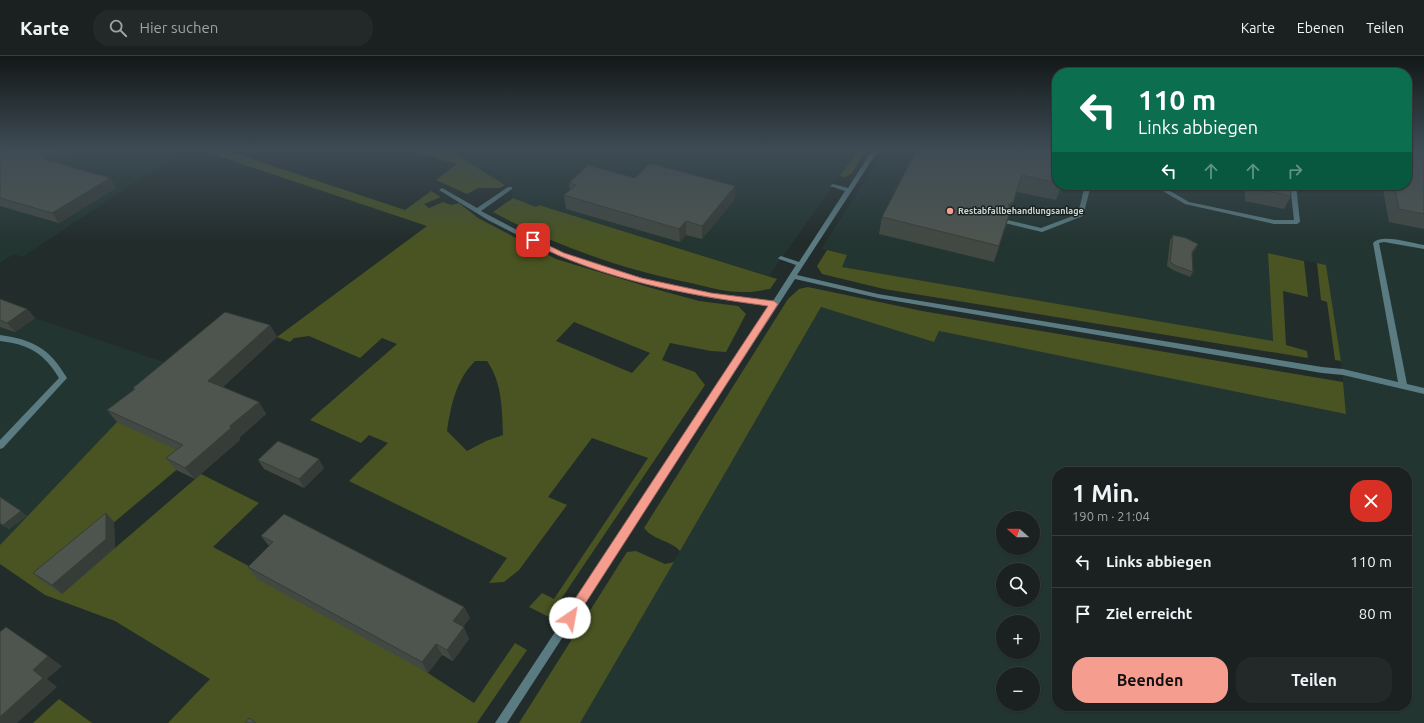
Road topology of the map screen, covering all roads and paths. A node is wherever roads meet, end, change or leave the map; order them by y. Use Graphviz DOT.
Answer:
graph roads {
  1 [pos="856,180"];
  2 [pos="833,186"];
  3 [pos="510,188"];
  4 [pos="442,190"];
  5 [pos="849,190"];
  6 [pos="1087,190"];
  7 [pos="1165,190"];
  8 [pos="1294,190"];
  9 [pos="477,211"];
  10 [pos="1007,222"];
  11 [pos="1424,248"];
  12 [pos="781,258"];
  13 [pos="799,264"];
  14 [pos="792,276"];
  15 [pos="774,304"];
  16 [pos="0,338"];
  17 [pos="1403,386"];
  18 [pos="1424,391"];
  19 [pos="0,446"];
  20 [pos="501,723"];
  1 -- 5 [label="lane"];
  2 -- 5 [label="lane"];
  3 -- 9 [label="lane"];
  4 -- 9 [label="lane"];
  5 -- 13 [label="lane"];
  6 -- 10 [label="lane"];
  7 -- 8 [label="lane"];
  9 -- 15 [label="lane"];
  11 -- 17 [label="lane"];
  12 -- 13 [label="lane"];
  13 -- 14 [label="lane"];
  14 -- 15 [label="lane"];
  14 -- 17 [label="lane"];
  15 -- 20 [label="lane"];
  16 -- 19 [label="lane"];
  17 -- 18 [label="lane"];
}
